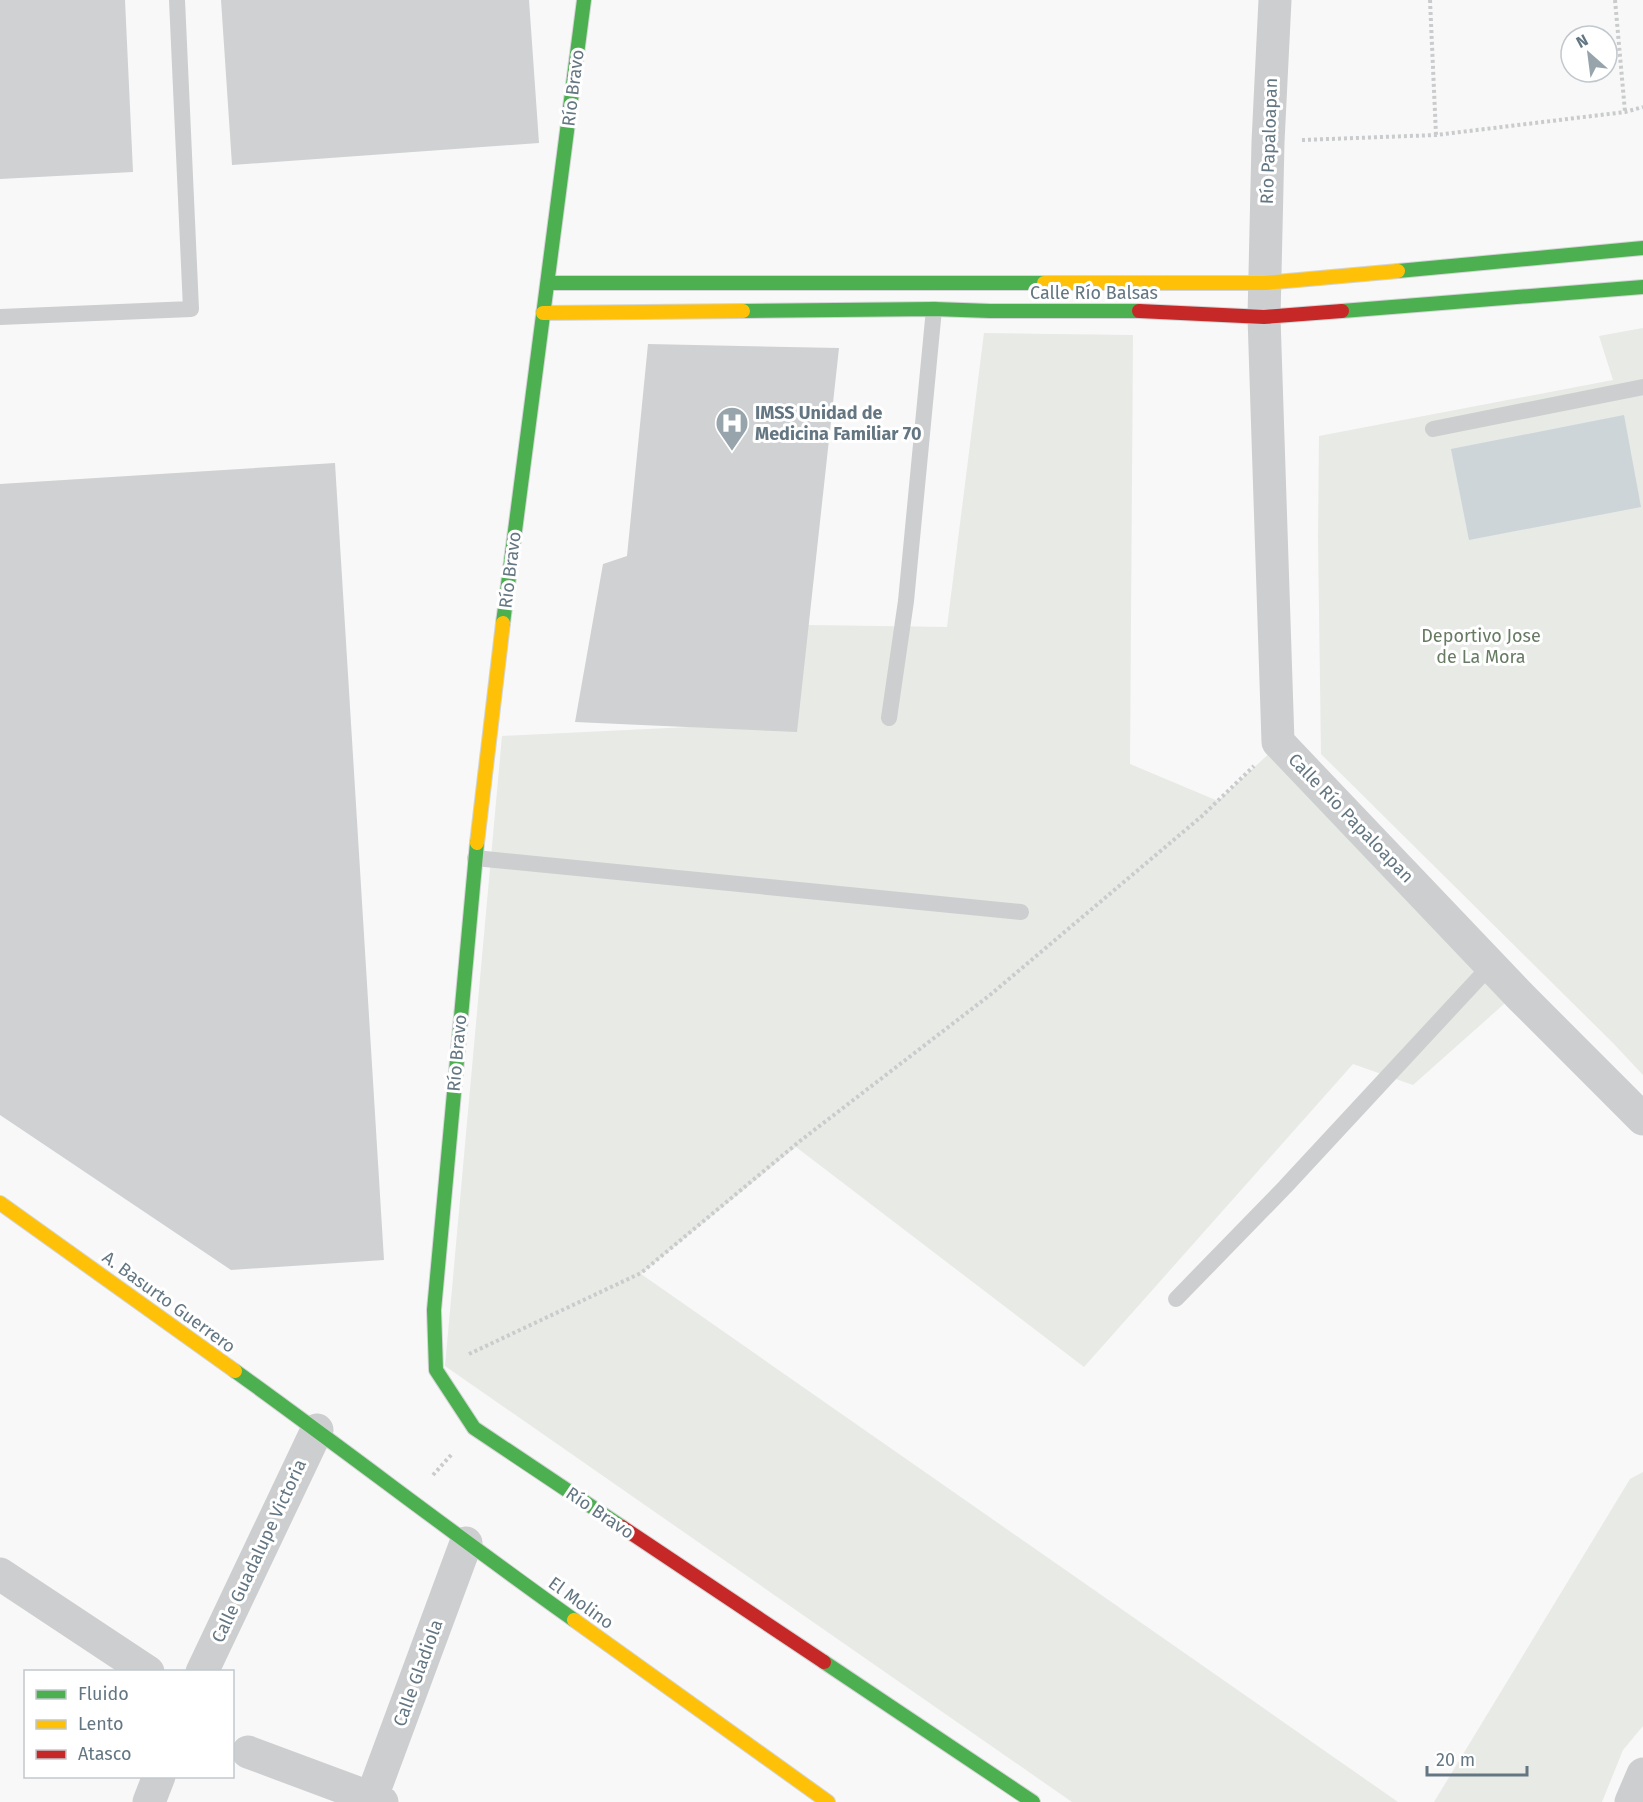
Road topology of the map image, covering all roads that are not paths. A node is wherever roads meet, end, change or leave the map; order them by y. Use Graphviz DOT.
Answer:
graph roads {
  1 [pos="177,0"];
  2 [pos="584,0"];
  3 [pos="1275,0"];
  4 [pos="1643,248"];
  5 [pos="548,283"];
  6 [pos="1266,283"];
  7 [pos="1643,287"];
  8 [pos="934,309"];
  9 [pos="543,313"];
  10 [pos="0,317"];
  11 [pos="1264,317"];
  12 [pos="1643,387"];
  13 [pos="1433,429"];
  14 [pos="889,718"];
  15 [pos="475,858"];
  16 [pos="1021,912"];
  17 [pos="1491,965"];
  18 [pos="1643,1119"];
  19 [pos="0,1203"];
  20 [pos="1176,1299"];
  21 [pos="317,1430"];
  22 [pos="466,1543"];
  23 [pos="0,1574"];
  24 [pos="146,1670"];
  25 [pos="202,1670"];
  26 [pos="248,1752"];
  27 [pos="1643,1774"];
  28 [pos="158,1778"];
  29 [pos="374,1801"];
  30 [pos="149,1802"];
  31 [pos="828,1802"];
  32 [pos="1033,1802"];
  33 [pos="1631,1802"];
  1 -- 10 [label="lane"];
  2 -- 5 [label="street, Río Bravo"];
  3 -- 6 [label="street, Río Papaloapan"];
  4 -- 6 [label="street, Calle Río Balsas"];
  5 -- 6 [label="street, Calle Río Balsas"];
  5 -- 9 [label="street, Río Bravo"];
  6 -- 11 [label="street, Calle Río Papaloapan"];
  7 -- 11 [label="street, Calle Río Balsas"];
  8 -- 9 [label="street, Calle Río Balsas"];
  8 -- 11 [label="street, Calle Río Balsas"];
  8 -- 14 [label="lane"];
  9 -- 15 [label="street, Río Bravo"];
  11 -- 17 [label="street, Calle Río Papaloapan"];
  12 -- 13 [label="lane"];
  15 -- 16 [label="lane"];
  15 -- 32 [label="street, Río Bravo"];
  17 -- 18 [label="street, Calle Río Papaloapan"];
  17 -- 20 [label="lane"];
  19 -- 21 [label="street, A. Basurto Guerrero"];
  21 -- 22 [label="street, El Molino"];
  21 -- 25 [label="street, Calle Guadalupe Victoria"];
  22 -- 29 [label="street, Calle Gladiola"];
  22 -- 31 [label="street, El Molino"];
  23 -- 24 [label="street"];
  26 -- 29 [label="street"];
  27 -- 33 [label="street"];
  28 -- 30 [label="street"];
}
